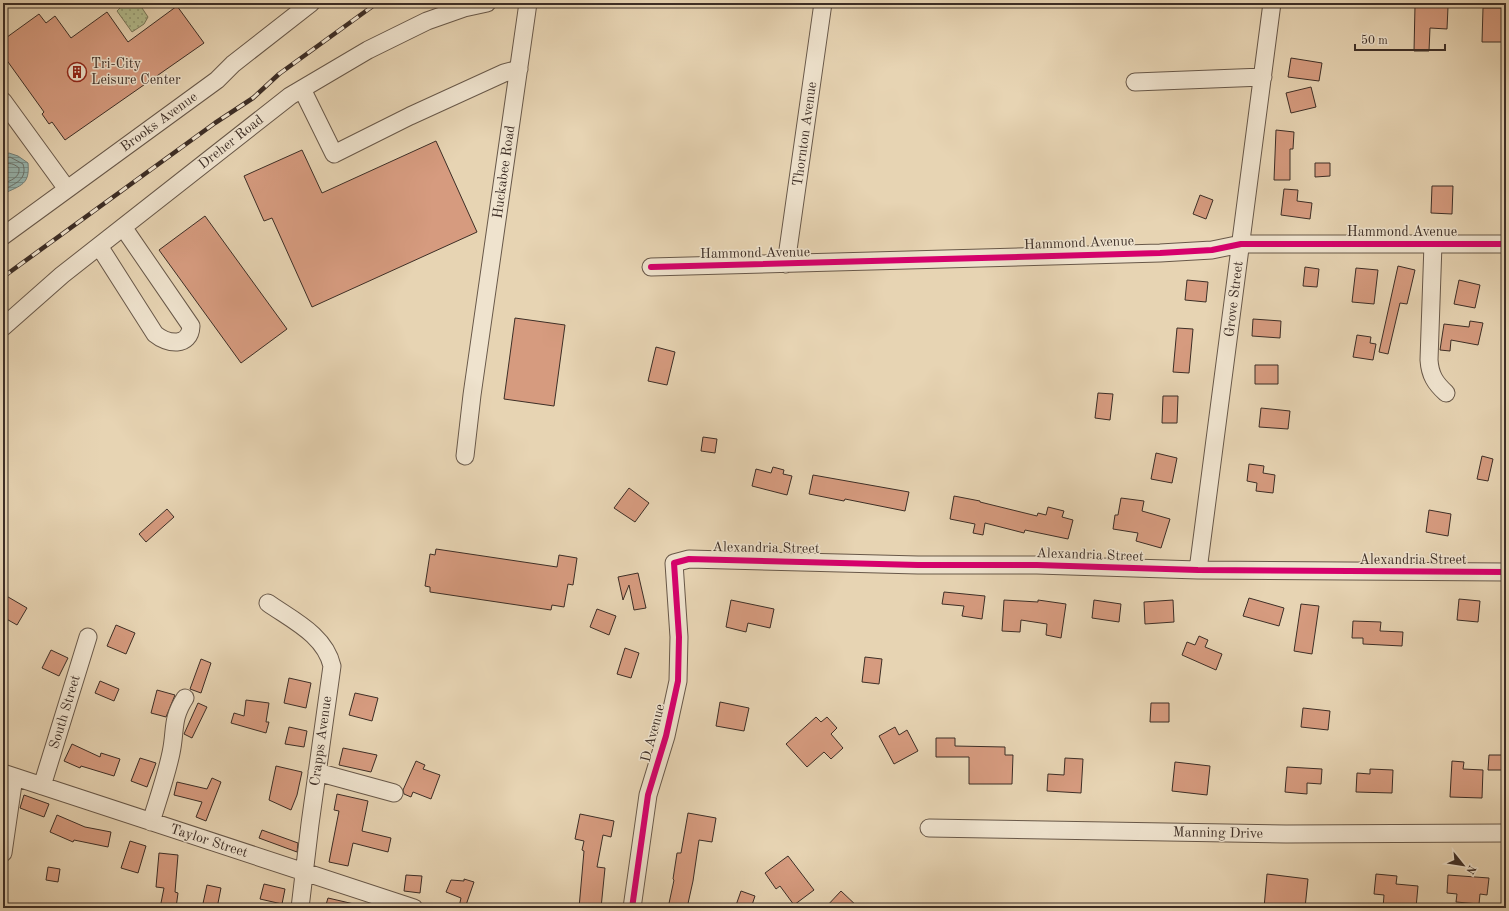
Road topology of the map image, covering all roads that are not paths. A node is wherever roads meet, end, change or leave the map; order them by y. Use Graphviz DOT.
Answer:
graph roads {
  1 [pos="311,3"];
  2 [pos="487,3"];
  3 [pos="528,3"];
  4 [pos="823,3"];
  5 [pos="1272,3"];
  6 [pos="519,69"];
  7 [pos="1263,77"];
  8 [pos="1135,82"];
  9 [pos="302,89"];
  10 [pos="3,101"];
  11 [pos="9,119"];
  12 [pos="67,189"];
  13 [pos="123,227"];
  14 [pos="3,236"];
  15 [pos="1241,244"];
  16 [pos="1433,244"];
  17 [pos="1506,244"];
  18 [pos="99,246"];
  19 [pos="786,264"];
  20 [pos="651,267"];
  21 [pos="3,327"];
  22 [pos="1446,393"];
  23 [pos="465,456"];
  24 [pos="674,563"];
  25 [pos="1198,570"];
  26 [pos="1506,572"];
  27 [pos="268,603"];
  28 [pos="88,637"];
  29 [pos="185,698"];
  30 [pos="318,772"];
  31 [pos="9,775"];
  32 [pos="42,786"];
  33 [pos="394,793"];
  34 [pos="151,822"];
  35 [pos="929,828"];
  36 [pos="1506,833"];
  37 [pos="3,853"];
  38 [pos="305,872"];
  39 [pos="300,908"];
  40 [pos="414,908"];
  41 [pos="632,908"];
  1 -- 12 [label="street, Brooks Avenue"];
  2 -- 9 [label="street, Dreher Road"];
  3 -- 6 [label="street, Huckabee Road"];
  4 -- 19 [label="street, Thornton Avenue"];
  5 -- 7 [label="street, Grove Street"];
  6 -- 9 [label="street"];
  6 -- 23 [label="street, Huckabee Road"];
  7 -- 8 [label="street"];
  7 -- 15 [label="street, Grove Street"];
  9 -- 13 [label="street, Dreher Road"];
  10 -- 11 [label="street"];
  11 -- 12 [label="street"];
  12 -- 14 [label="street, Brooks Avenue"];
  13 -- 18 [label="street, Dreher Road"];
  13 -- 18 [label="street"];
  15 -- 16 [label="street, Hammond Avenue"];
  15 -- 19 [label="street, Hammond Avenue"];
  15 -- 25 [label="street, Grove Street"];
  16 -- 17 [label="street, Hammond Avenue"];
  16 -- 22 [label="street"];
  18 -- 21 [label="street, Dreher Road"];
  19 -- 20 [label="street, Hammond Avenue"];
  24 -- 25 [label="street, Alexandria Street"];
  24 -- 41 [label="street, D Avenue"];
  25 -- 26 [label="street, Alexandria Street"];
  27 -- 30 [label="street, Crapps Avenue"];
  28 -- 32 [label="street, South Street"];
  29 -- 34 [label="street"];
  30 -- 33 [label="street"];
  30 -- 38 [label="street, Crapps Avenue"];
  31 -- 32 [label="street, Taylor Street"];
  31 -- 37 [label="street"];
  32 -- 34 [label="street, Taylor Street"];
  34 -- 38 [label="street, Taylor Street"];
  35 -- 36 [label="street, Manning Drive"];
  38 -- 39 [label="street, Crapps Avenue"];
  38 -- 40 [label="street, Taylor Street"];
}
